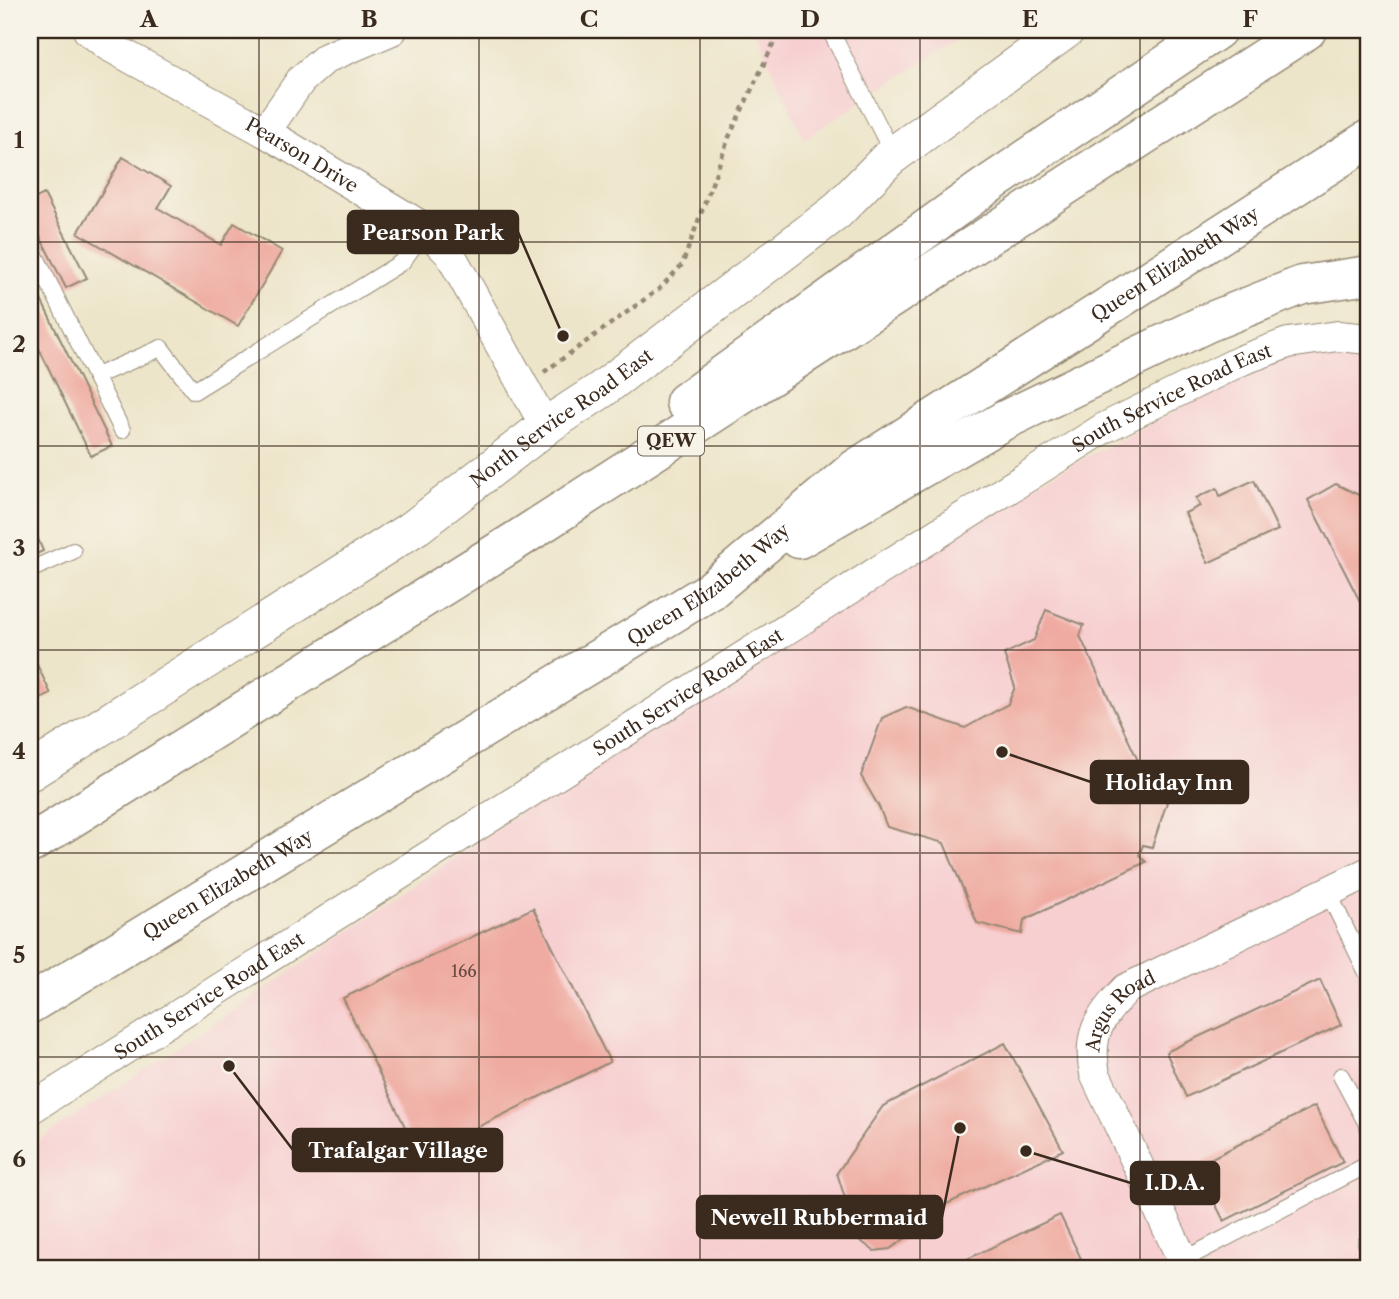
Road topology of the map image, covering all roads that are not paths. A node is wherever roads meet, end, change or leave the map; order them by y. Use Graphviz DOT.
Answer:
graph roads {
  1 [pos="88,30"];
  2 [pos="392,30"];
  3 [pos="830,30"];
  4 [pos="1066,30"];
  5 [pos="1217,30"];
  6 [pos="1307,30"];
  7 [pos="265,132"];
  8 [pos="1369,139"];
  9 [pos="889,158"];
  10 [pos="426,229"];
  11 [pos="30,245"];
  12 [pos="1369,275"];
  13 [pos="1369,339"];
  14 [pos="96,376"];
  15 [pos="549,424"];
  16 [pos="122,429"];
  17 [pos="517,540"];
  18 [pos="73,551"];
  19 [pos="30,570"];
  20 [pos="710,591"];
  21 [pos="30,772"];
  22 [pos="30,844"];
  23 [pos="1369,872"];
  24 [pos="1328,892"];
  25 [pos="1369,977"];
  26 [pos="30,1004"];
  27 [pos="1341,1076"];
  28 [pos="30,1109"];
  29 [pos="1369,1128"];
  30 [pos="1369,1164"];
  31 [pos="1369,1242"];
  32 [pos="1369,1250"];
  33 [pos="1185,1265"];
  1 -- 7 [label="street, Pearson Drive"];
  2 -- 7 [label="street"];
  3 -- 9 [label="lane"];
  4 -- 9 [label="street, North Service Road East"];
  5 -- 17 [label="highway"];
  6 -- 17 [label="highway, QEW"];
  7 -- 10 [label="street, Pearson Drive"];
  8 -- 20 [label="highway, Queen Elizabeth Way"];
  9 -- 15 [label="street, North Service Road East"];
  10 -- 14 [label="lane"];
  10 -- 15 [label="street, Pearson Drive"];
  11 -- 14 [label="lane"];
  12 -- 20 [label="highway"];
  13 -- 28 [label="street, South Service Road East"];
  14 -- 16 [label="lane"];
  15 -- 21 [label="street, North Service Road East"];
  17 -- 22 [label="highway, QEW"];
  18 -- 19 [label="lane"];
  20 -- 26 [label="highway, Queen Elizabeth Way"];
  23 -- 24 [label="street, Argus Road"];
  24 -- 25 [label="lane"];
  24 -- 33 [label="street, Argus Road"];
  27 -- 29 [label="lane"];
  30 -- 33 [label="lane"];
  31 -- 32 [label="lane"];
}
